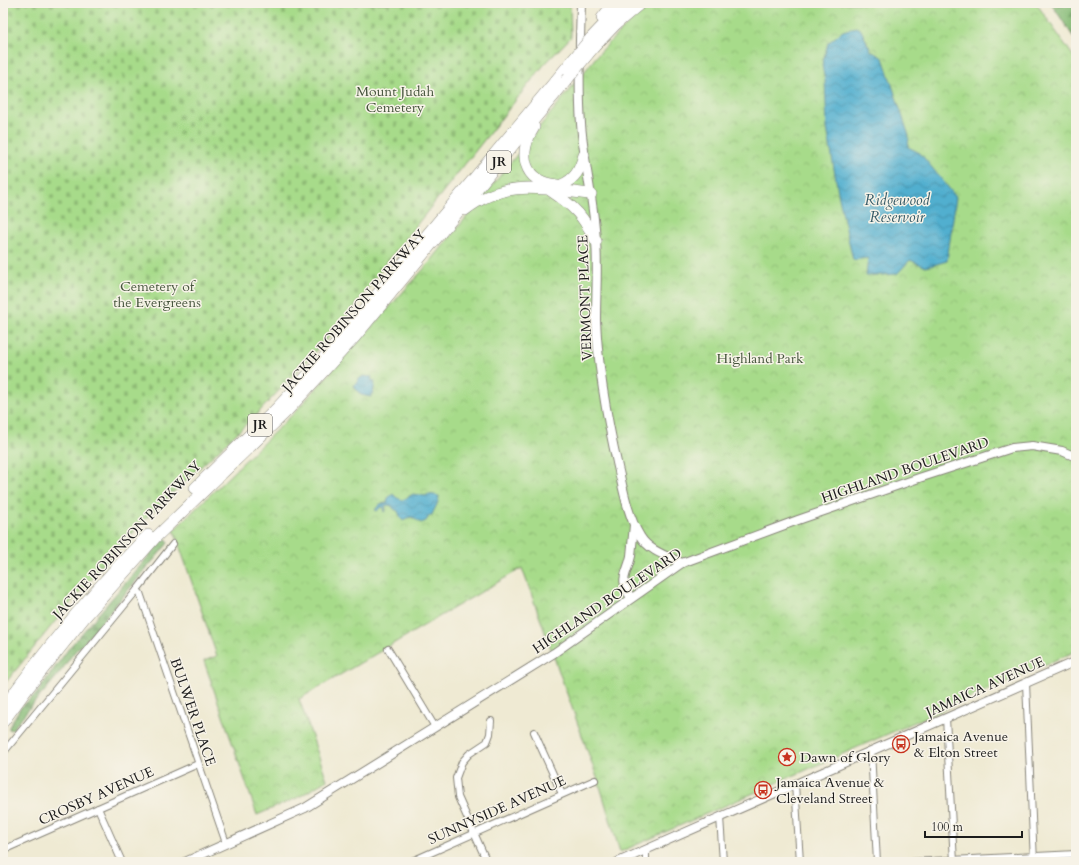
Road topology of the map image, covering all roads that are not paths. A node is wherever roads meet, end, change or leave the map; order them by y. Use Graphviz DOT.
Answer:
graph roads {
  1 [pos="581,3"];
  2 [pos="614,3"];
  3 [pos="628,3"];
  4 [pos="641,3"];
  5 [pos="592,43"];
  6 [pos="550,101"];
  7 [pos="584,155"];
  8 [pos="561,185"];
  9 [pos="549,190"];
  10 [pos="590,191"];
  11 [pos="449,222"];
  12 [pos="596,241"];
  13 [pos="1076,457"];
  14 [pos="634,525"];
  15 [pos="173,544"];
  16 [pos="682,563"];
  17 [pos="137,590"];
  18 [pos="632,598"];
  19 [pos="388,649"];
  20 [pos="1076,661"];
  21 [pos="1026,683"];
  22 [pos="3,708"];
  23 [pos="946,718"];
  24 [pos="491,721"];
  25 [pos="3,722"];
  26 [pos="435,727"];
  27 [pos="534,732"];
  28 [pos="871,751"];
  29 [pos="3,753"];
  30 [pos="198,764"];
  31 [pos="595,780"];
  32 [pos="795,784"];
  33 [pos="562,794"];
  34 [pos="98,808"];
  35 [pos="720,817"];
  36 [pos="474,834"];
  37 [pos="226,843"];
  38 [pos="3,850"];
  39 [pos="646,850"];
  40 [pos="1076,854"];
  41 [pos="1034,859"];
  42 [pos="954,861"];
  43 [pos="122,862"];
  44 [pos="185,862"];
  45 [pos="410,862"];
  46 [pos="487,862"];
  47 [pos="618,862"];
  48 [pos="646,862"];
  49 [pos="723,862"];
  50 [pos="800,862"];
  51 [pos="877,862"];
  52 [pos="910,862"];
  1 -- 7 [label="main road, VERMONT PLACE"];
  2 -- 5 [label="highway"];
  3 -- 5 [label="highway, JACKIE ROBINSON PARKWAY / JR"];
  4 -- 5 [label="highway, JACKIE ROBINSON PARKWAY / JR"];
  5 -- 6 [label="highway, JACKIE ROBINSON PARKWAY / JR, bridge"];
  5 -- 22 [label="highway, JACKIE ROBINSON PARKWAY / JR, bridge"];
  6 -- 8 [label="highway"];
  6 -- 11 [label="highway, JACKIE ROBINSON PARKWAY / JR"];
  7 -- 8 [label="highway"];
  7 -- 10 [label="main road, VERMONT PLACE"];
  8 -- 10 [label="highway"];
  9 -- 10 [label="highway"];
  9 -- 11 [label="highway"];
  9 -- 12 [label="highway"];
  10 -- 12 [label="main road, VERMONT PLACE"];
  11 -- 25 [label="highway, JACKIE ROBINSON PARKWAY / JR"];
  12 -- 14 [label="main road, VERMONT PLACE"];
  13 -- 16 [label="main road, HIGHLAND BOULEVARD"];
  14 -- 16 [label="main road, VERMONT PLACE"];
  14 -- 18 [label="main road"];
  15 -- 17 [label="street"];
  16 -- 18 [label="main road, HIGHLAND BOULEVARD"];
  17 -- 29 [label="street"];
  17 -- 30 [label="street, BULWER PLACE"];
  18 -- 26 [label="main road, HIGHLAND BOULEVARD"];
  19 -- 26 [label="street"];
  20 -- 21 [label="main road, JAMAICA AVENUE"];
  21 -- 23 [label="main road, JAMAICA AVENUE"];
  21 -- 41 [label="street"];
  23 -- 28 [label="main road, JAMAICA AVENUE"];
  23 -- 42 [label="street"];
  24 -- 36 [label="street"];
  26 -- 37 [label="main road, HIGHLAND BOULEVARD"];
  27 -- 33 [label="street"];
  28 -- 32 [label="main road, JAMAICA AVENUE"];
  28 -- 51 [label="street"];
  30 -- 34 [label="street, CROSBY AVENUE"];
  30 -- 37 [label="street, BULWER PLACE"];
  31 -- 33 [label="street, SUNNYSIDE AVENUE"];
  32 -- 35 [label="main road, JAMAICA AVENUE"];
  32 -- 50 [label="street"];
  33 -- 36 [label="street, SUNNYSIDE AVENUE"];
  34 -- 38 [label="street, CROSBY AVENUE"];
  34 -- 43 [label="street"];
  35 -- 39 [label="main road, JAMAICA AVENUE"];
  35 -- 49 [label="street"];
  36 -- 45 [label="street, SUNNYSIDE AVENUE"];
  36 -- 46 [label="street"];
  37 -- 44 [label="main road, HIGHLAND BOULEVARD"];
  39 -- 47 [label="main road, JAMAICA AVENUE"];
  39 -- 48 [label="street"];
  40 -- 41 [label="street"];
  41 -- 42 [label="street"];
  42 -- 52 [label="street"];
}
